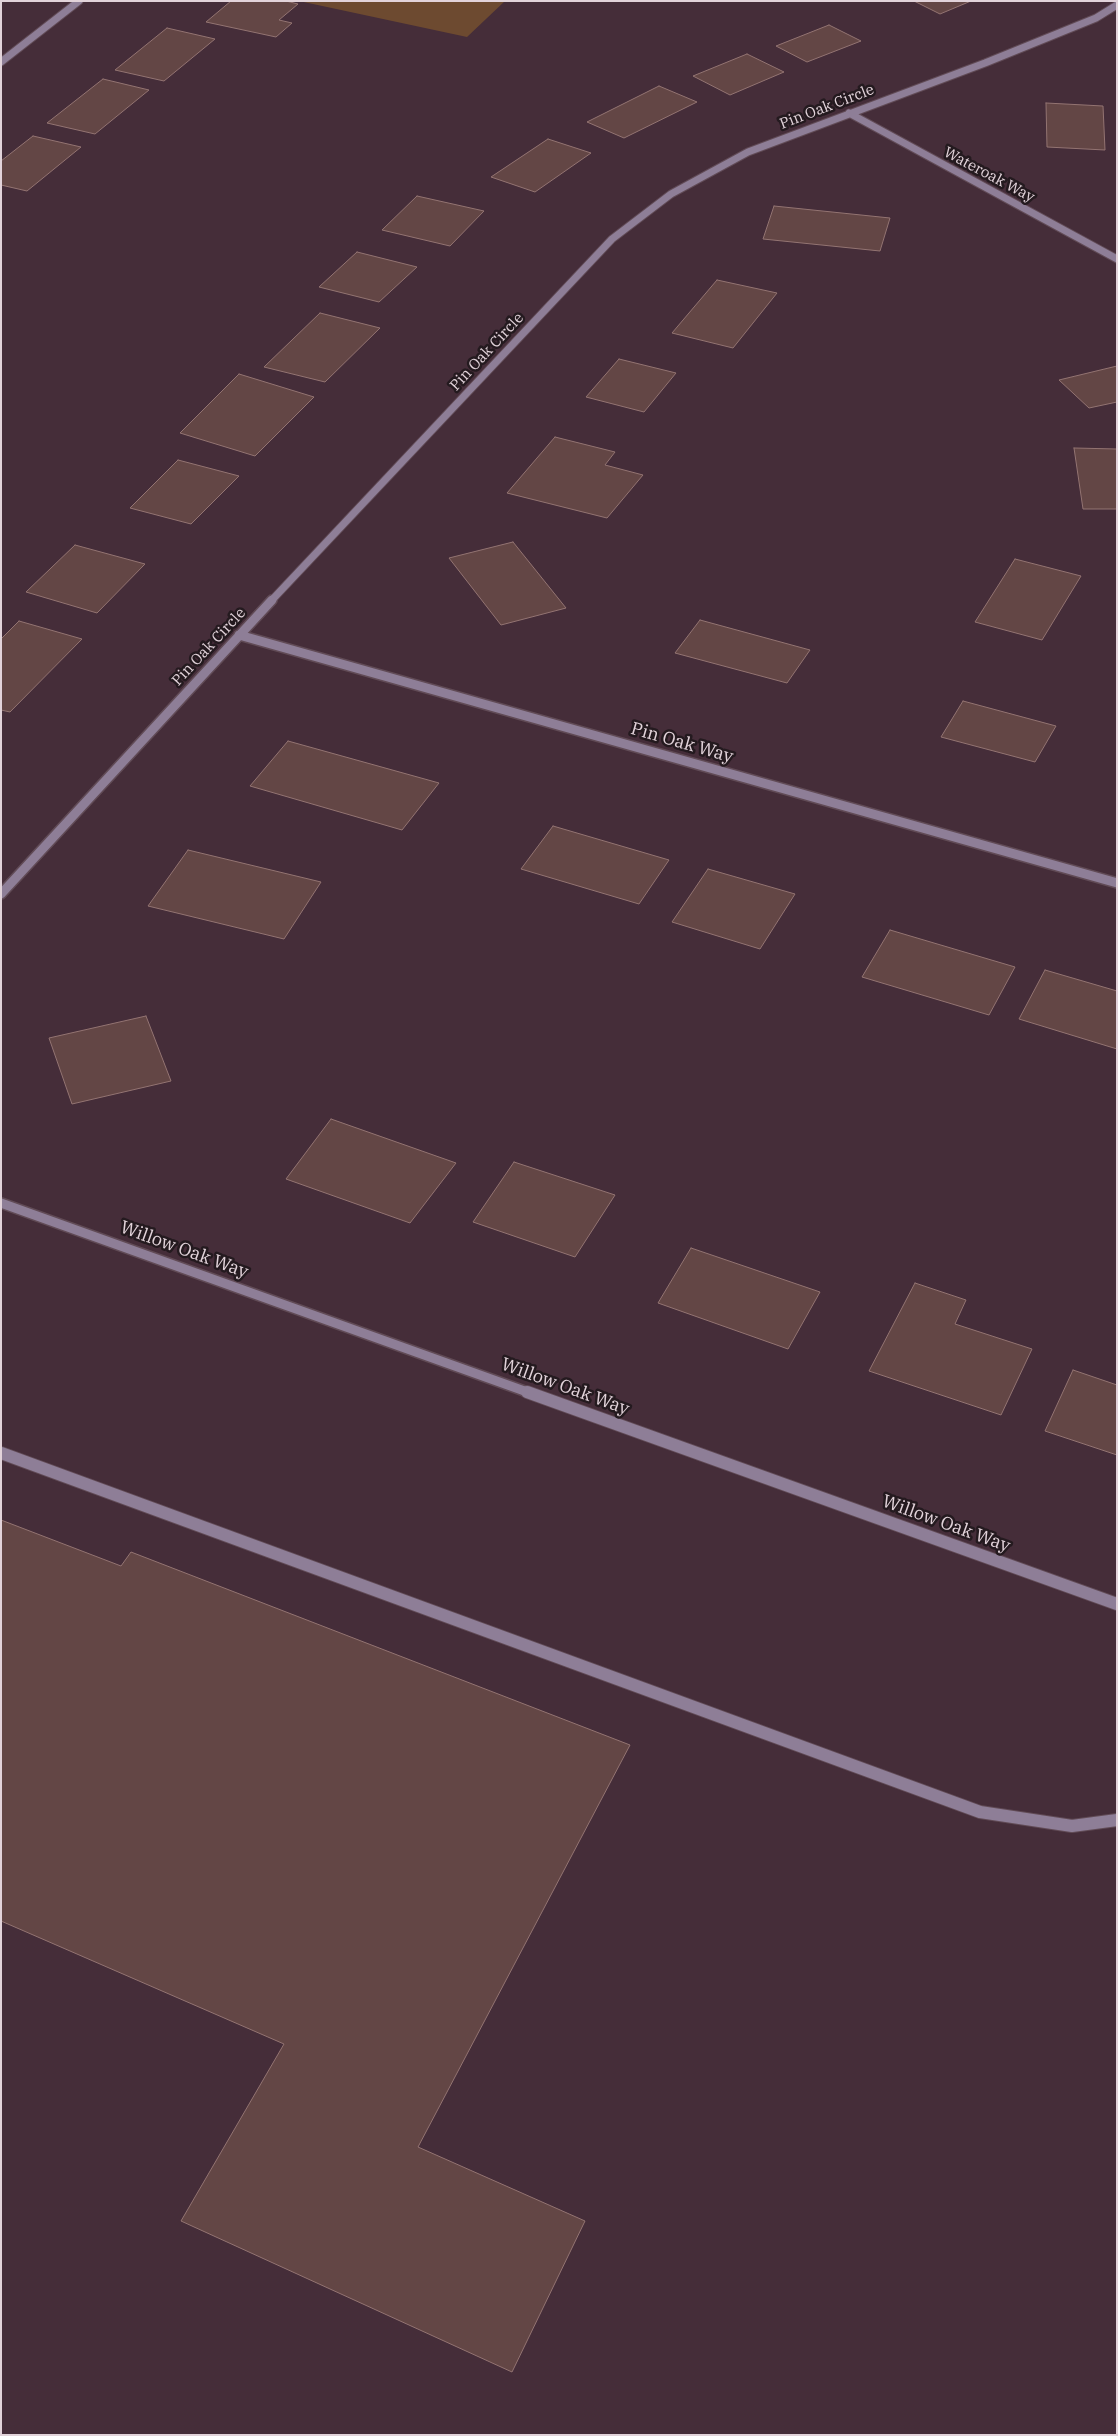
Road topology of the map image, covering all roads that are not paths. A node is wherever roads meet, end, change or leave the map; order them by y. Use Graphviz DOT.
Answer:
graph roads {
  1 [pos="79,1"];
  2 [pos="1117,5"];
  3 [pos="1,62"];
  4 [pos="849,113"];
  5 [pos="1117,259"];
  6 [pos="239,635"];
  7 [pos="1117,884"];
  8 [pos="1,894"];
  9 [pos="1,1203"];
  10 [pos="1,1453"];
  11 [pos="1117,1604"];
  12 [pos="1117,1820"];
  1 -- 3 [label="street"];
  2 -- 4 [label="street, Pin Oak Circle"];
  4 -- 5 [label="street, Wateroak Way"];
  4 -- 6 [label="street, Pin Oak Circle"];
  6 -- 7 [label="street, Pin Oak Way"];
  6 -- 8 [label="street, Pin Oak Circle"];
  9 -- 11 [label="street, Willow Oak Way"];
  10 -- 12 [label="street"];
}
